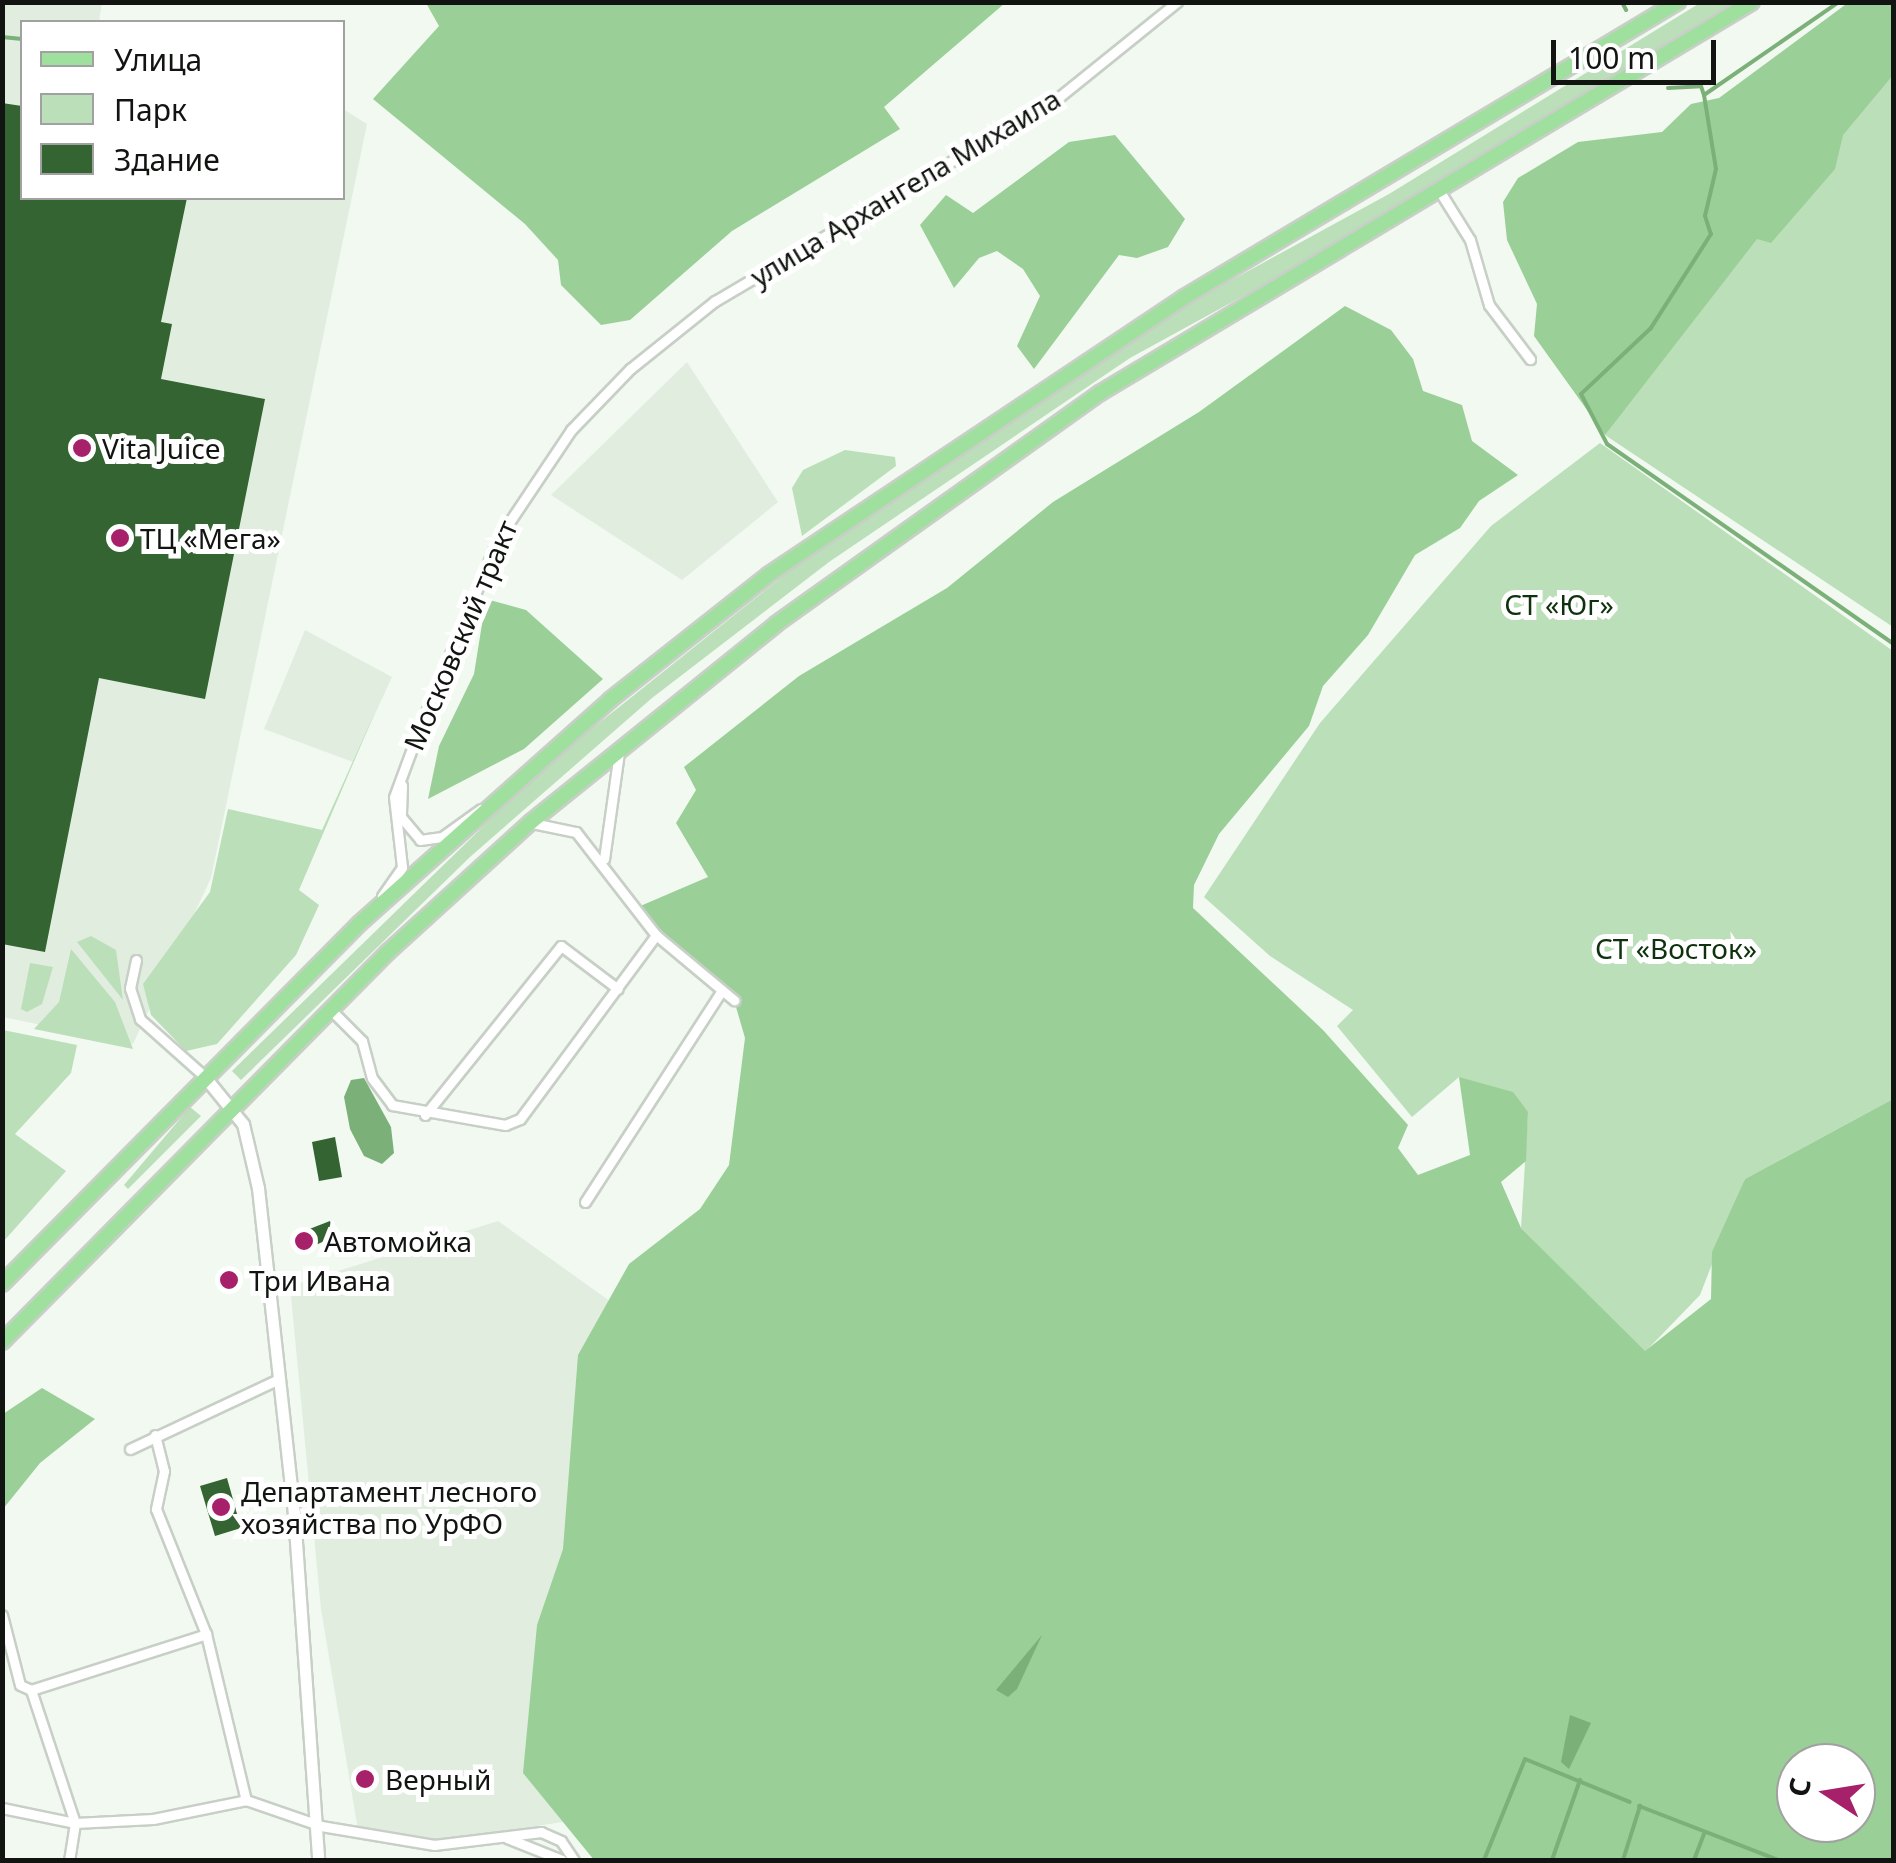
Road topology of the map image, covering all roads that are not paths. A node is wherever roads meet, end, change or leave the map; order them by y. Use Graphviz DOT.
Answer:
graph roads {
  1 [pos="1177,2"];
  2 [pos="1678,2"];
  3 [pos="1752,2"];
  4 [pos="1442,195"];
  5 [pos="1530,360"];
  6 [pos="630,369"];
  7 [pos="619,749"];
  8 [pos="405,763"];
  9 [pos="485,808"];
  10 [pos="531,822"];
  11 [pos="604,858"];
  12 [pos="367,916"];
  13 [pos="656,935"];
  14 [pos="136,960"];
  15 [pos="618,988"];
  16 [pos="722,990"];
  17 [pos="734,1000"];
  18 [pos="329,1008"];
  19 [pos="204,1076"];
  20 [pos="234,1104"];
  21 [pos="426,1114"];
  22 [pos="586,1202"];
  23 [pos="2,1284"];
  24 [pos="2,1342"];
  25 [pos="279,1379"];
  26 [pos="155,1435"];
  27 [pos="130,1449"];
  28 [pos="2,1615"];
  29 [pos="206,1634"];
  30 [pos="31,1690"];
  31 [pos="246,1800"];
  32 [pos="2,1808"];
  33 [pos="75,1823"];
  34 [pos="320,1826"];
  35 [pos="504,1837"];
  36 [pos="69,1860"];
  37 [pos="318,1860"];
  38 [pos="562,1860"];
  39 [pos="574,1860"];
  1 -- 6 [label="street, улица Архангела Михаила"];
  2 -- 9 [label="main road"];
  3 -- 4 [label="main road"];
  4 -- 5 [label="street"];
  4 -- 7 [label="main road"];
  6 -- 8 [label="street, Московский тракт"];
  7 -- 10 [label="main road"];
  7 -- 11 [label="street"];
  8 -- 9 [label="street, Московский тракт"];
  8 -- 12 [label="street, Московский тракт"];
  9 -- 12 [label="main road"];
  10 -- 11 [label="street"];
  10 -- 18 [label="main road"];
  11 -- 13 [label="street"];
  12 -- 19 [label="main road"];
  13 -- 15 [label="street"];
  13 -- 16 [label="street"];
  14 -- 19 [label="street"];
  15 -- 21 [label="street"];
  15 -- 21 [label="street"];
  16 -- 17 [label="street"];
  16 -- 22 [label="street"];
  18 -- 20 [label="main road"];
  18 -- 21 [label="street"];
  19 -- 20 [label="street"];
  19 -- 23 [label="main road"];
  20 -- 24 [label="main road"];
  20 -- 25 [label="street"];
  25 -- 26 [label="street"];
  25 -- 34 [label="street"];
  26 -- 27 [label="street"];
  26 -- 29 [label="street"];
  28 -- 30 [label="street"];
  29 -- 30 [label="street"];
  29 -- 31 [label="street"];
  30 -- 33 [label="street"];
  31 -- 33 [label="street"];
  31 -- 34 [label="street"];
  32 -- 33 [label="street"];
  33 -- 36 [label="street"];
  34 -- 35 [label="street"];
  34 -- 37 [label="street"];
  35 -- 38 [label="street"];
  35 -- 39 [label="street"];
}
